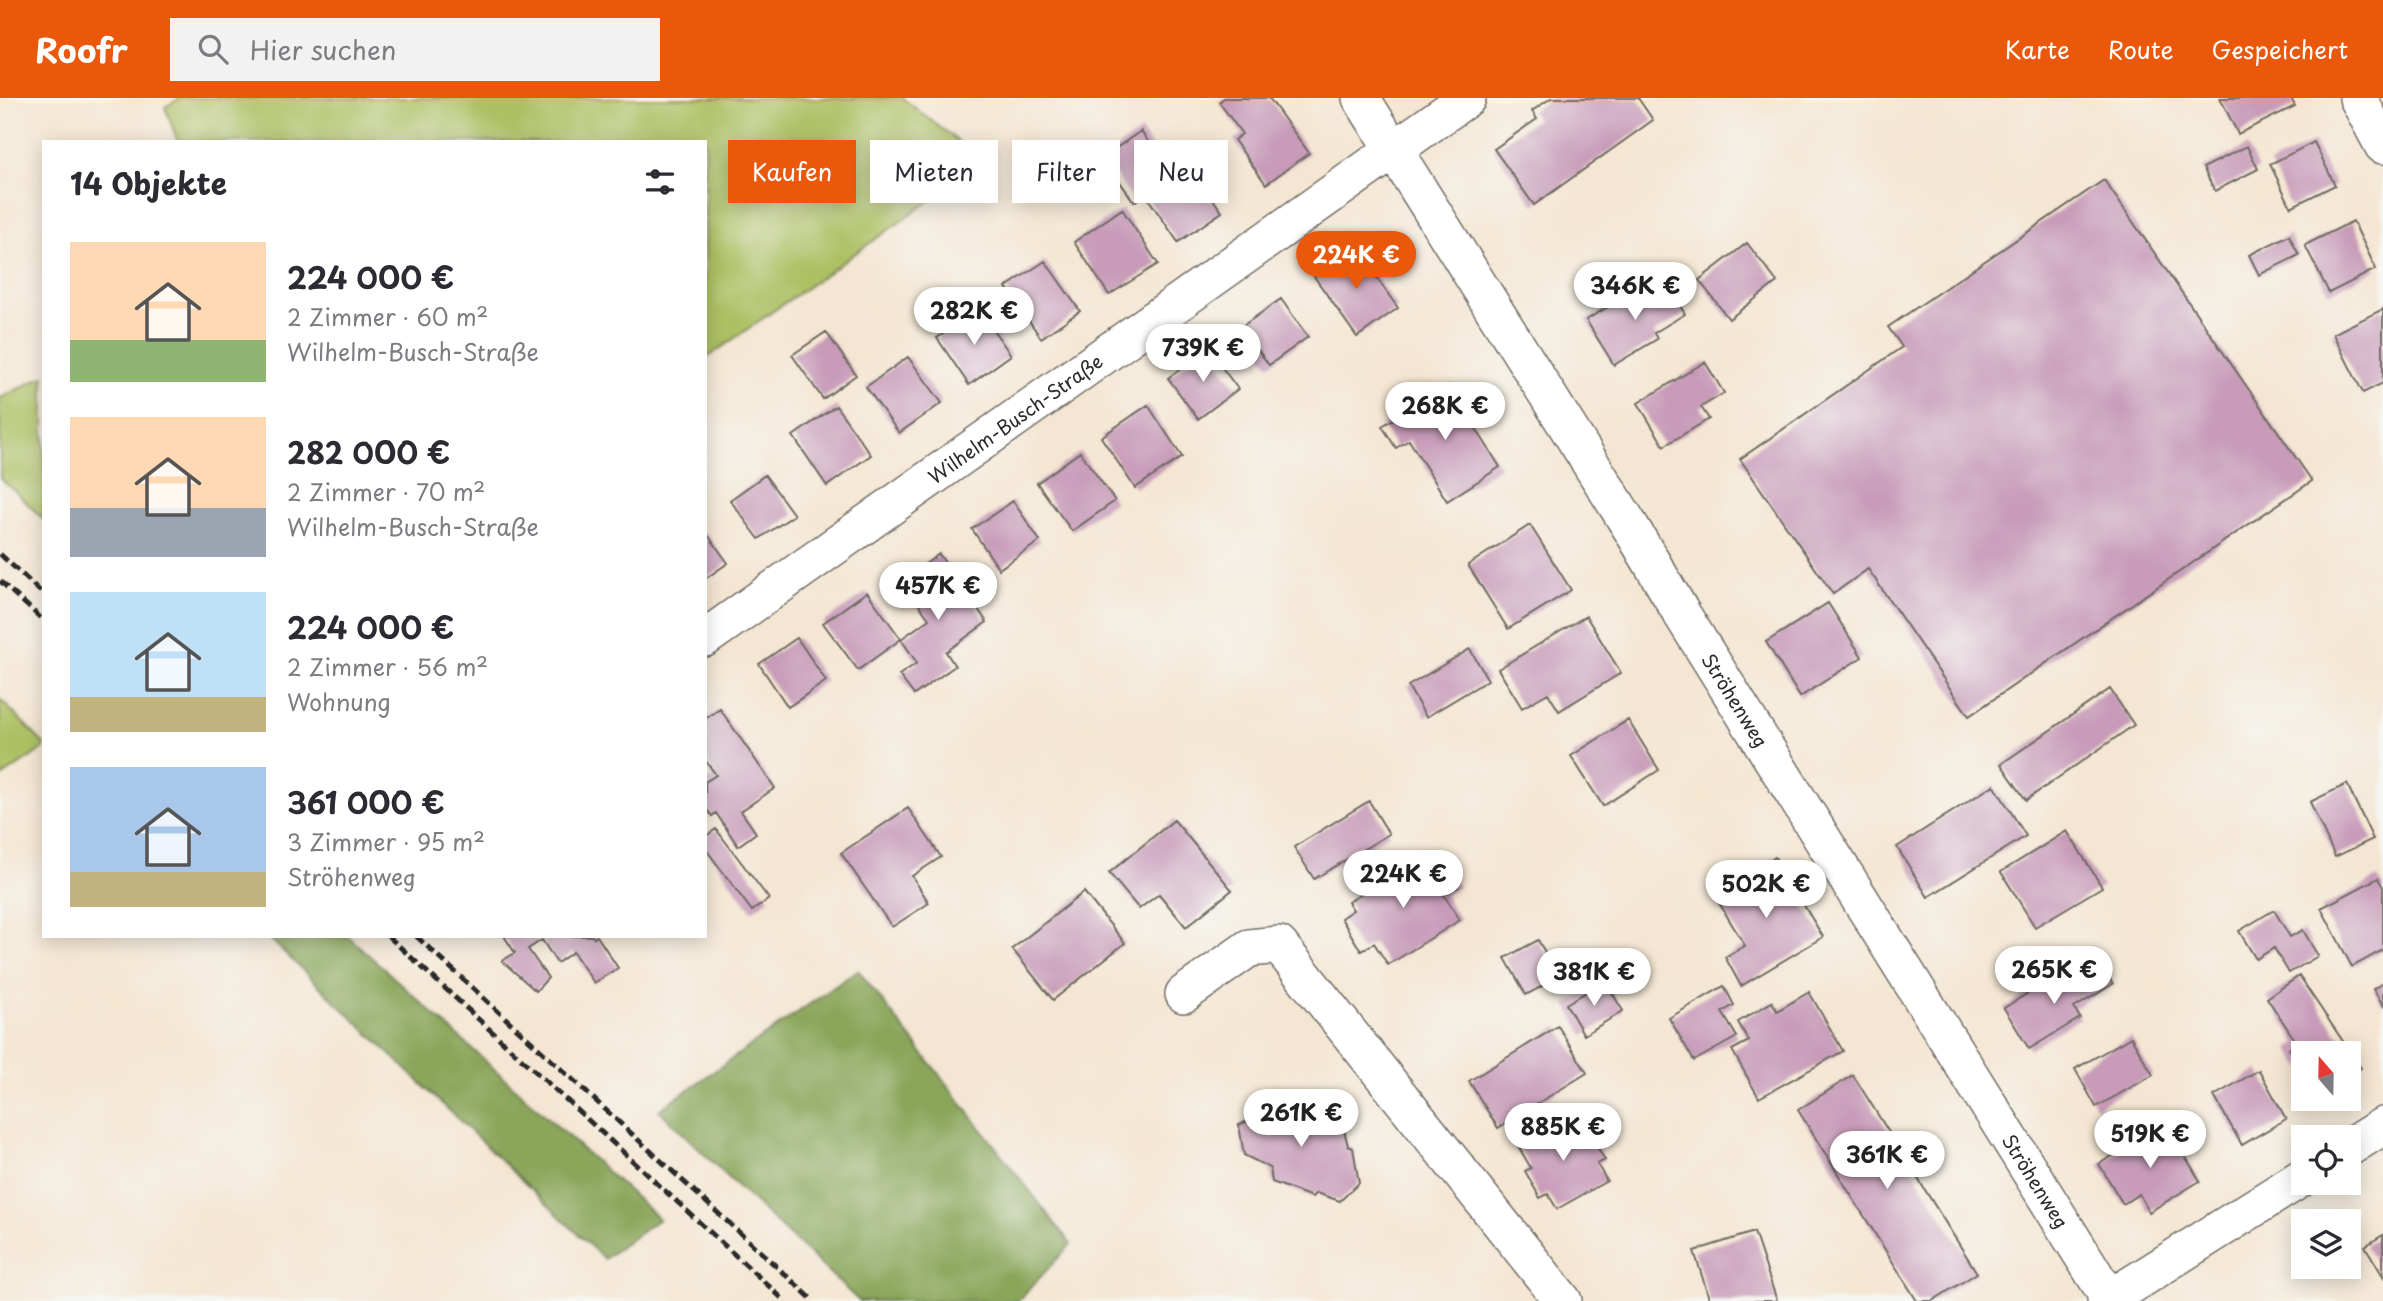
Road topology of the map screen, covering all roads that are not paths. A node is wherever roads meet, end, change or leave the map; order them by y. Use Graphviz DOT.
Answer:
graph roads {
  1 [pos="1361,98"];
  2 [pos="1466,98"];
  3 [pos="2358,98"];
  4 [pos="2383,145"];
  5 [pos="1394,150"];
  6 [pos="707,637"];
  7 [pos="1184,993"];
  8 [pos="2383,1126"];
  9 [pos="2361,1140"];
  10 [pos="2291,1185"];
  11 [pos="1563,1301"];
  12 [pos="2109,1301"];
  1 -- 5 [label="street, Ströhenweg"];
  2 -- 5 [label="street, Wilhelm-Busch-Straße"];
  3 -- 4 [label="street"];
  5 -- 6 [label="street, Wilhelm-Busch-Straße"];
  5 -- 12 [label="street, Ströhenweg"];
  7 -- 11 [label="street"];
  8 -- 9 [label="street"];
  10 -- 12 [label="street"];
}
